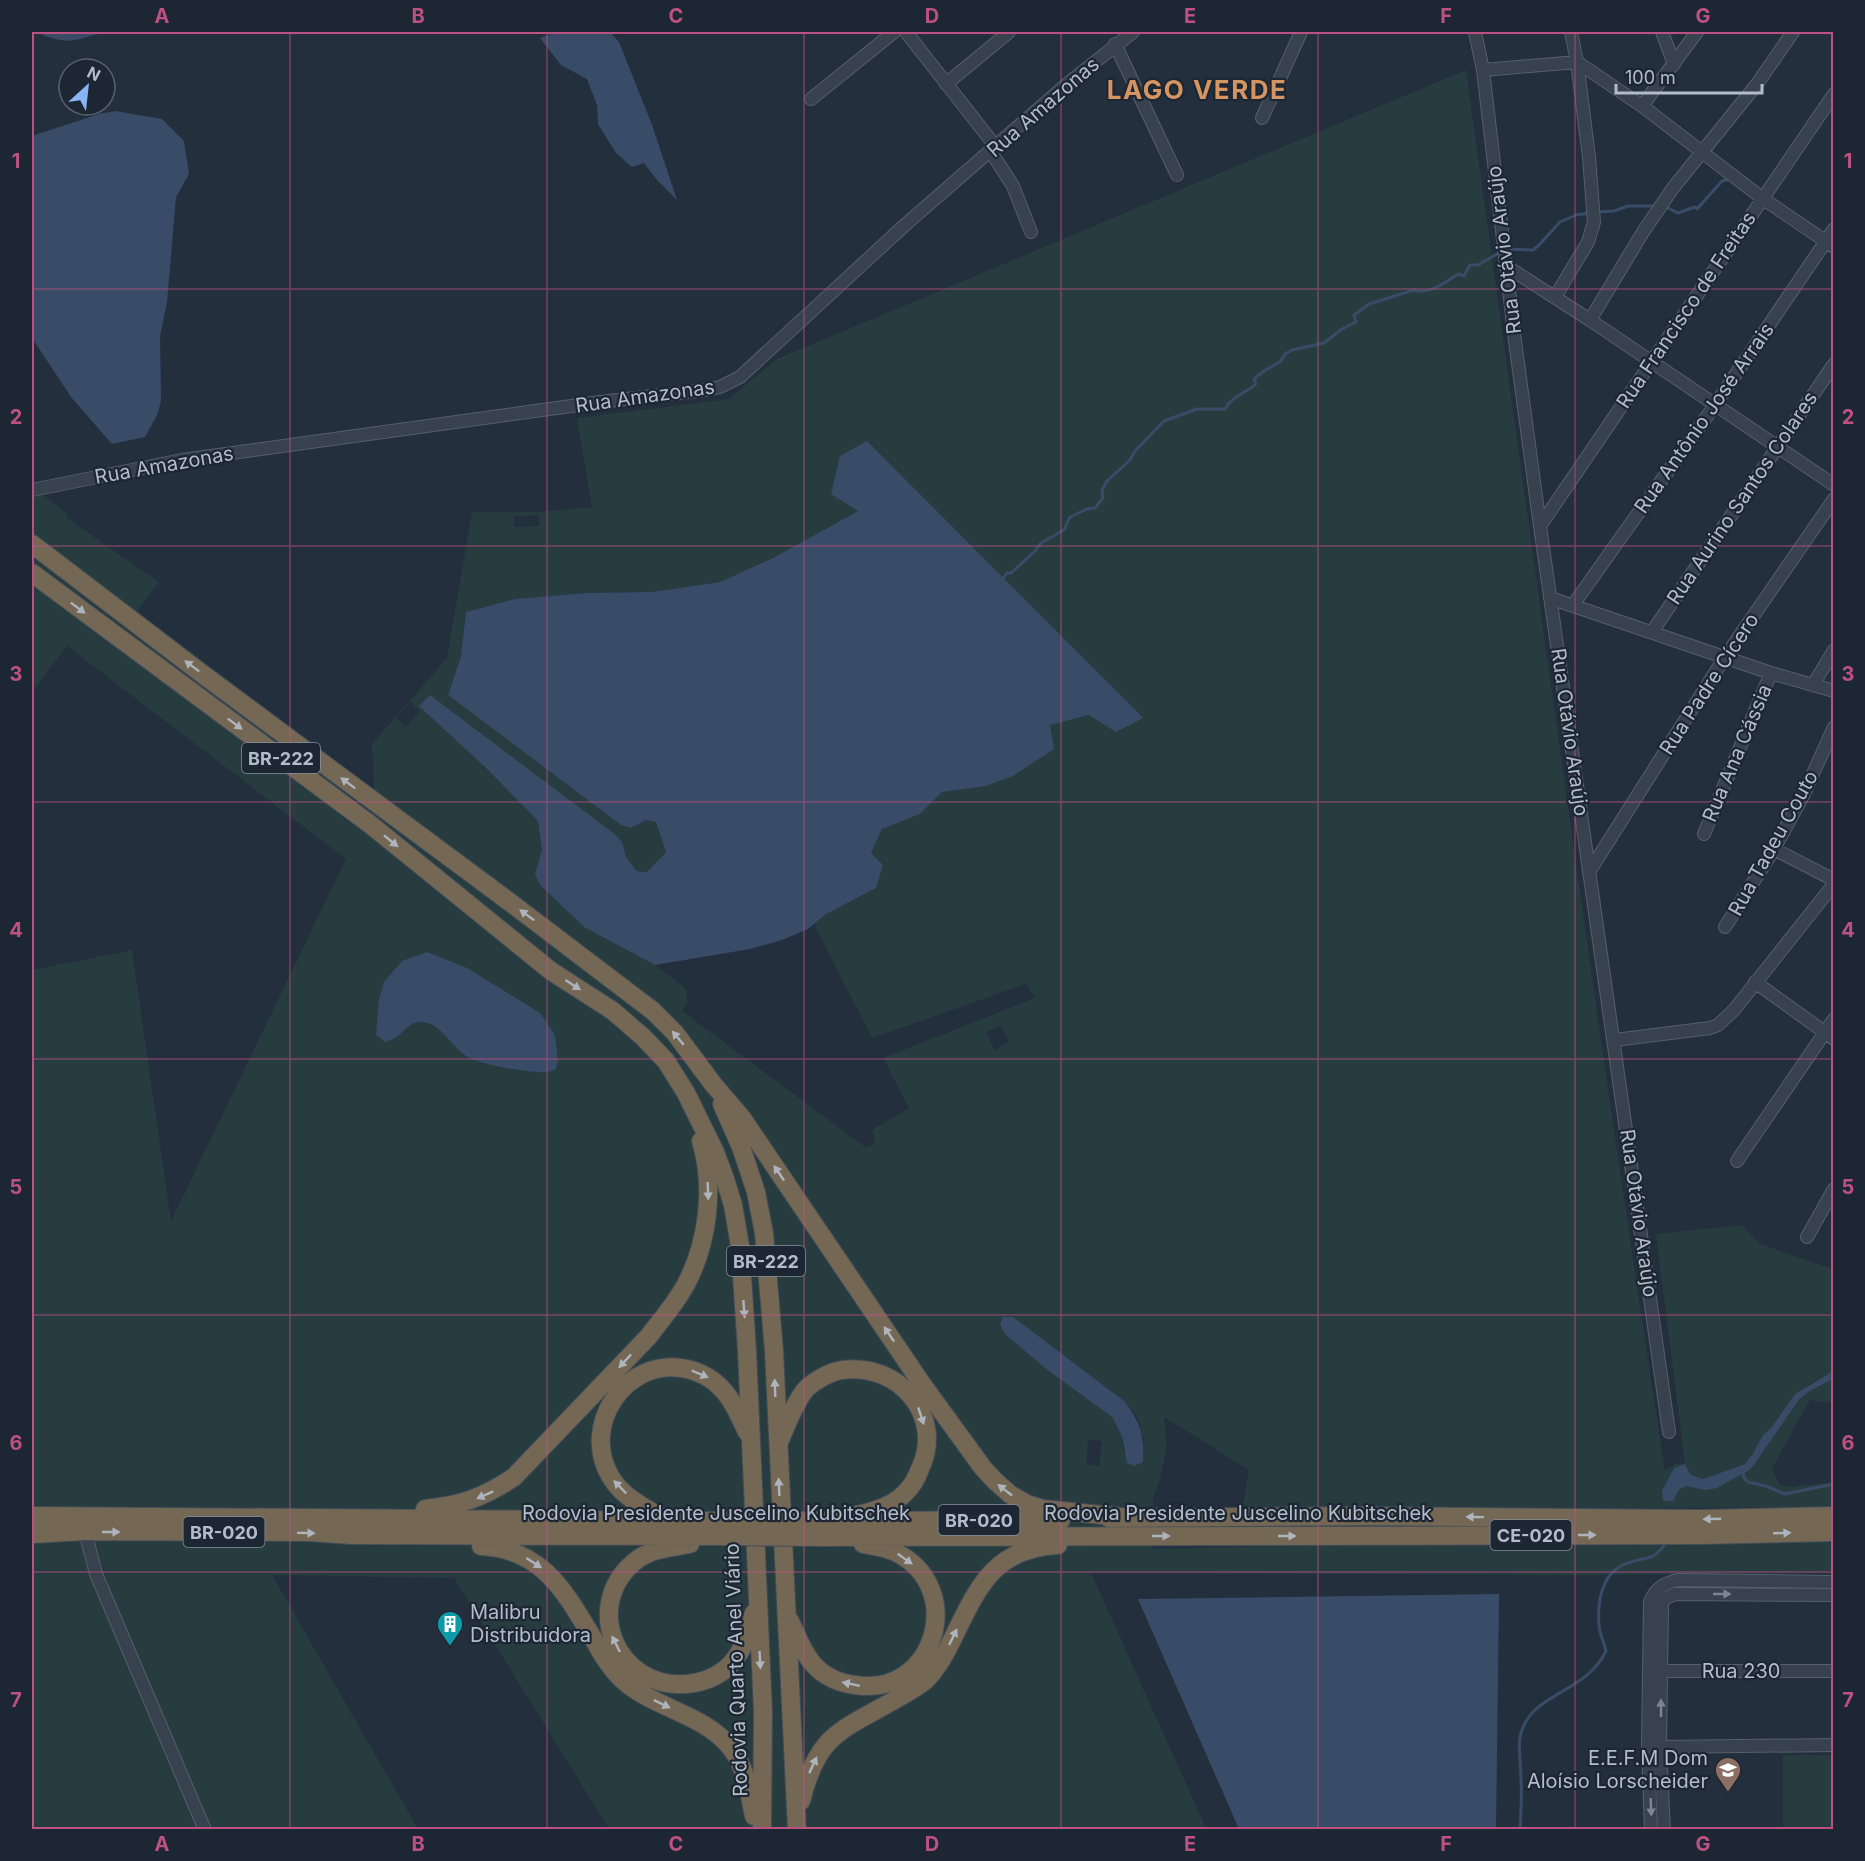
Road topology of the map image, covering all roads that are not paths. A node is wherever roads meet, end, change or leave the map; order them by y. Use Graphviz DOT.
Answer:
graph roads {
  1 [pos="894,32"];
  2 [pos="906,32"];
  3 [pos="1009,32"];
  4 [pos="1132,32"];
  5 [pos="1301,32"];
  6 [pos="1475,32"];
  7 [pos="1571,32"];
  8 [pos="1662,32"];
  9 [pos="1697,32"];
  10 [pos="1793,32"];
  11 [pos="1115,45"];
  12 [pos="1577,62"];
  13 [pos="1674,64"];
  14 [pos="1483,70"];
  15 [pos="946,84"];
  16 [pos="1833,94"];
  17 [pos="810,99"];
  18 [pos="1642,106"];
  19 [pos="1262,118"];
  20 [pos="993,150"];
  21 [pos="1703,153"];
  22 [pos="1177,176"];
  23 [pos="1762,198"];
  24 [pos="1833,229"];
  25 [pos="1031,232"];
  26 [pos="1829,245"];
  27 [pos="1506,266"];
  28 [pos="1555,297"];
  29 [pos="1590,320"];
  30 [pos="1651,361"];
  31 [pos="1833,364"];
  32 [pos="1715,405"];
  33 [pos="1776,446"];
  34 [pos="1833,485"];
  35 [pos="32,490"];
  36 [pos="1833,499"];
  37 [pos="1540,526"];
  38 [pos="32,544"];
  39 [pos="32,573"];
  40 [pos="1550,598"];
  41 [pos="1573,605"];
  42 [pos="1652,632"];
  43 [pos="1833,650"];
  44 [pos="1725,657"];
  45 [pos="1771,672"];
  46 [pos="1813,685"];
  47 [pos="1833,691"];
  48 [pos="1833,727"];
  49 [pos="1704,834"];
  50 [pos="1774,849"];
  51 [pos="1589,872"];
  52 [pos="1833,880"];
  53 [pos="1833,884"];
  54 [pos="1725,927"];
  55 [pos="1755,982"];
  56 [pos="1833,1019"];
  57 [pos="1829,1036"];
  58 [pos="643,1037"];
  59 [pos="1615,1040"];
  60 [pos="713,1084"];
  61 [pos="686,1093"];
  62 [pos="1737,1161"];
  63 [pos="1833,1189"];
  64 [pos="1807,1237"];
  65 [pos="1669,1432"];
  66 [pos="750,1437"];
  67 [pos="777,1446"];
  68 [pos="32,1516"];
  69 [pos="1833,1516"];
  70 [pos="1121,1517"];
  71 [pos="355,1518"];
  72 [pos="668,1521"];
  73 [pos="828,1529"];
  74 [pos="716,1531"];
  75 [pos="85,1532"];
  76 [pos="1833,1532"];
  77 [pos="32,1534"];
  78 [pos="417,1536"];
  79 [pos="1103,1536"];
  80 [pos="1833,1582"];
  81 [pos="1661,1593"];
  82 [pos="1833,1595"];
  83 [pos="758,1602"];
  84 [pos="785,1608"];
  85 [pos="1654,1671"];
  86 [pos="1833,1671"];
  87 [pos="1833,1745"];
  88 [pos="1660,1747"];
  89 [pos="796,1825"];
  90 [pos="205,1830"];
  91 [pos="757,1830"];
  92 [pos="762,1830"];
  93 [pos="1652,1830"];
  94 [pos="1664,1830"];
  1 -- 17 [label="street"];
  2 -- 15 [label="street"];
  3 -- 15 [label="street"];
  4 -- 11 [label="street, Rua Amazonas"];
  5 -- 19 [label="street"];
  6 -- 14 [label="street, Rua Otávio Araújo"];
  7 -- 12 [label="street"];
  8 -- 13 [label="street"];
  9 -- 13 [label="street"];
  10 -- 21 [label="street"];
  11 -- 20 [label="street, Rua Amazonas"];
  11 -- 22 [label="street"];
  12 -- 14 [label="street"];
  12 -- 18 [label="street"];
  12 -- 28 [label="street"];
  13 -- 18 [label="street"];
  14 -- 27 [label="street, Rua Otávio Araújo"];
  15 -- 20 [label="street"];
  16 -- 23 [label="street, Rua Francisco de Freitas"];
  18 -- 21 [label="street"];
  20 -- 25 [label="street"];
  20 -- 35 [label="street, Rua Amazonas"];
  21 -- 23 [label="street"];
  21 -- 29 [label="street"];
  23 -- 26 [label="street"];
  23 -- 30 [label="street, Rua Francisco de Freitas"];
  24 -- 26 [label="street, Rua Antônio José Arrais"];
  26 -- 32 [label="street, Rua Antônio José Arrais"];
  27 -- 28 [label="street"];
  27 -- 37 [label="street, Rua Otávio Araújo"];
  28 -- 29 [label="street"];
  29 -- 30 [label="street"];
  30 -- 32 [label="street"];
  30 -- 37 [label="street, Rua Francisco de Freitas"];
  31 -- 33 [label="street, Rua Aurino Santos Colares"];
  32 -- 33 [label="street"];
  32 -- 41 [label="street, Rua Antônio José Arrais"];
  33 -- 34 [label="street"];
  33 -- 42 [label="street, Rua Aurino Santos Colares"];
  36 -- 44 [label="street, Rua Padre Cícero"];
  37 -- 40 [label="street, Rua Otávio Araújo"];
  60 -- 38 [label="highway, BR-222, one-way"];
  39 -- 58 [label="highway, BR-222, one-way"];
  40 -- 41 [label="street"];
  40 -- 51 [label="street, Rua Otávio Araújo"];
  41 -- 42 [label="street"];
  42 -- 44 [label="street"];
  43 -- 46 [label="street"];
  44 -- 45 [label="street"];
  44 -- 51 [label="street, Rua Padre Cícero"];
  45 -- 46 [label="street"];
  45 -- 49 [label="street, Rua Ana Cássia"];
  46 -- 47 [label="street"];
  48 -- 50 [label="street, Rua Tadeu Couto"];
  50 -- 52 [label="street"];
  50 -- 54 [label="street, Rua Tadeu Couto"];
  51 -- 59 [label="street, Rua Otávio Araújo"];
  53 -- 55 [label="street"];
  55 -- 57 [label="street"];
  55 -- 59 [label="street"];
  56 -- 57 [label="street"];
  57 -- 62 [label="street"];
  58 -- 60 [label="highway"];
  58 -- 61 [label="highway, BR-222"];
  59 -- 65 [label="street, Rua Otávio Araújo"];
  67 -- 60 [label="highway, BR-222, one-way"];
  70 -- 60 [label="highway, one-way"];
  61 -- 66 [label="highway, BR-222, one-way"];
  61 -- 71 [label="highway, one-way"];
  63 -- 64 [label="street"];
  72 -- 66 [label="highway, one-way"];
  66 -- 83 [label="highway, Rodovia Quarto Anel Viário"];
  67 -- 73 [label="highway, one-way"];
  84 -- 67 [label="highway, BR-222, one-way"];
  68 -- 71 [label="highway, Rodovia Presidente Juscelino Kubitschek / BR-020"];
  69 -- 70 [label="highway, Rodovia Presidente Juscelino Kubitschek / CE-020, one-way"];
  70 -- 73 [label="highway, Rodovia Presidente Juscelino Kubitschek / BR-020"];
  71 -- 72 [label="highway, Rodovia Presidente Juscelino Kubitschek / BR-020"];
  72 -- 74 [label="highway, Rodovia Presidente Juscelino Kubitschek / BR-020"];
  73 -- 74 [label="highway, Rodovia Presidente Juscelino Kubitschek / BR-020, bridge"];
  73 -- 79 [label="highway, Rodovia Presidente Juscelino Kubitschek / BR-020"];
  73 -- 84 [label="highway, one-way"];
  74 -- 78 [label="highway, Rodovia Presidente Juscelino Kubitschek / BR-020"];
  83 -- 74 [label="highway, one-way"];
  75 -- 77 [label="highway, Rodovia Presidente Juscelino Kubitschek / BR-020"];
  75 -- 78 [label="highway, Rodovia Presidente Juscelino Kubitschek / BR-020, one-way"];
  75 -- 90 [label="street"];
  79 -- 76 [label="highway, Rodovia Presidente Juscelino Kubitschek / CE-020, one-way"];
  78 -- 91 [label="highway, one-way"];
  89 -- 79 [label="highway, one-way"];
  80 -- 81 [label="street"];
  81 -- 82 [label="street, one-way"];
  81 -- 85 [label="street"];
  81 -- 85 [label="street"];
  83 -- 92 [label="highway, Rodovia Quarto Anel Viário, one-way"];
  84 -- 89 [label="highway"];
  85 -- 86 [label="street, Rua 230"];
  88 -- 85 [label="street, one-way"];
  85 -- 93 [label="street, one-way"];
  87 -- 88 [label="street"];
  88 -- 94 [label="street"];
}
